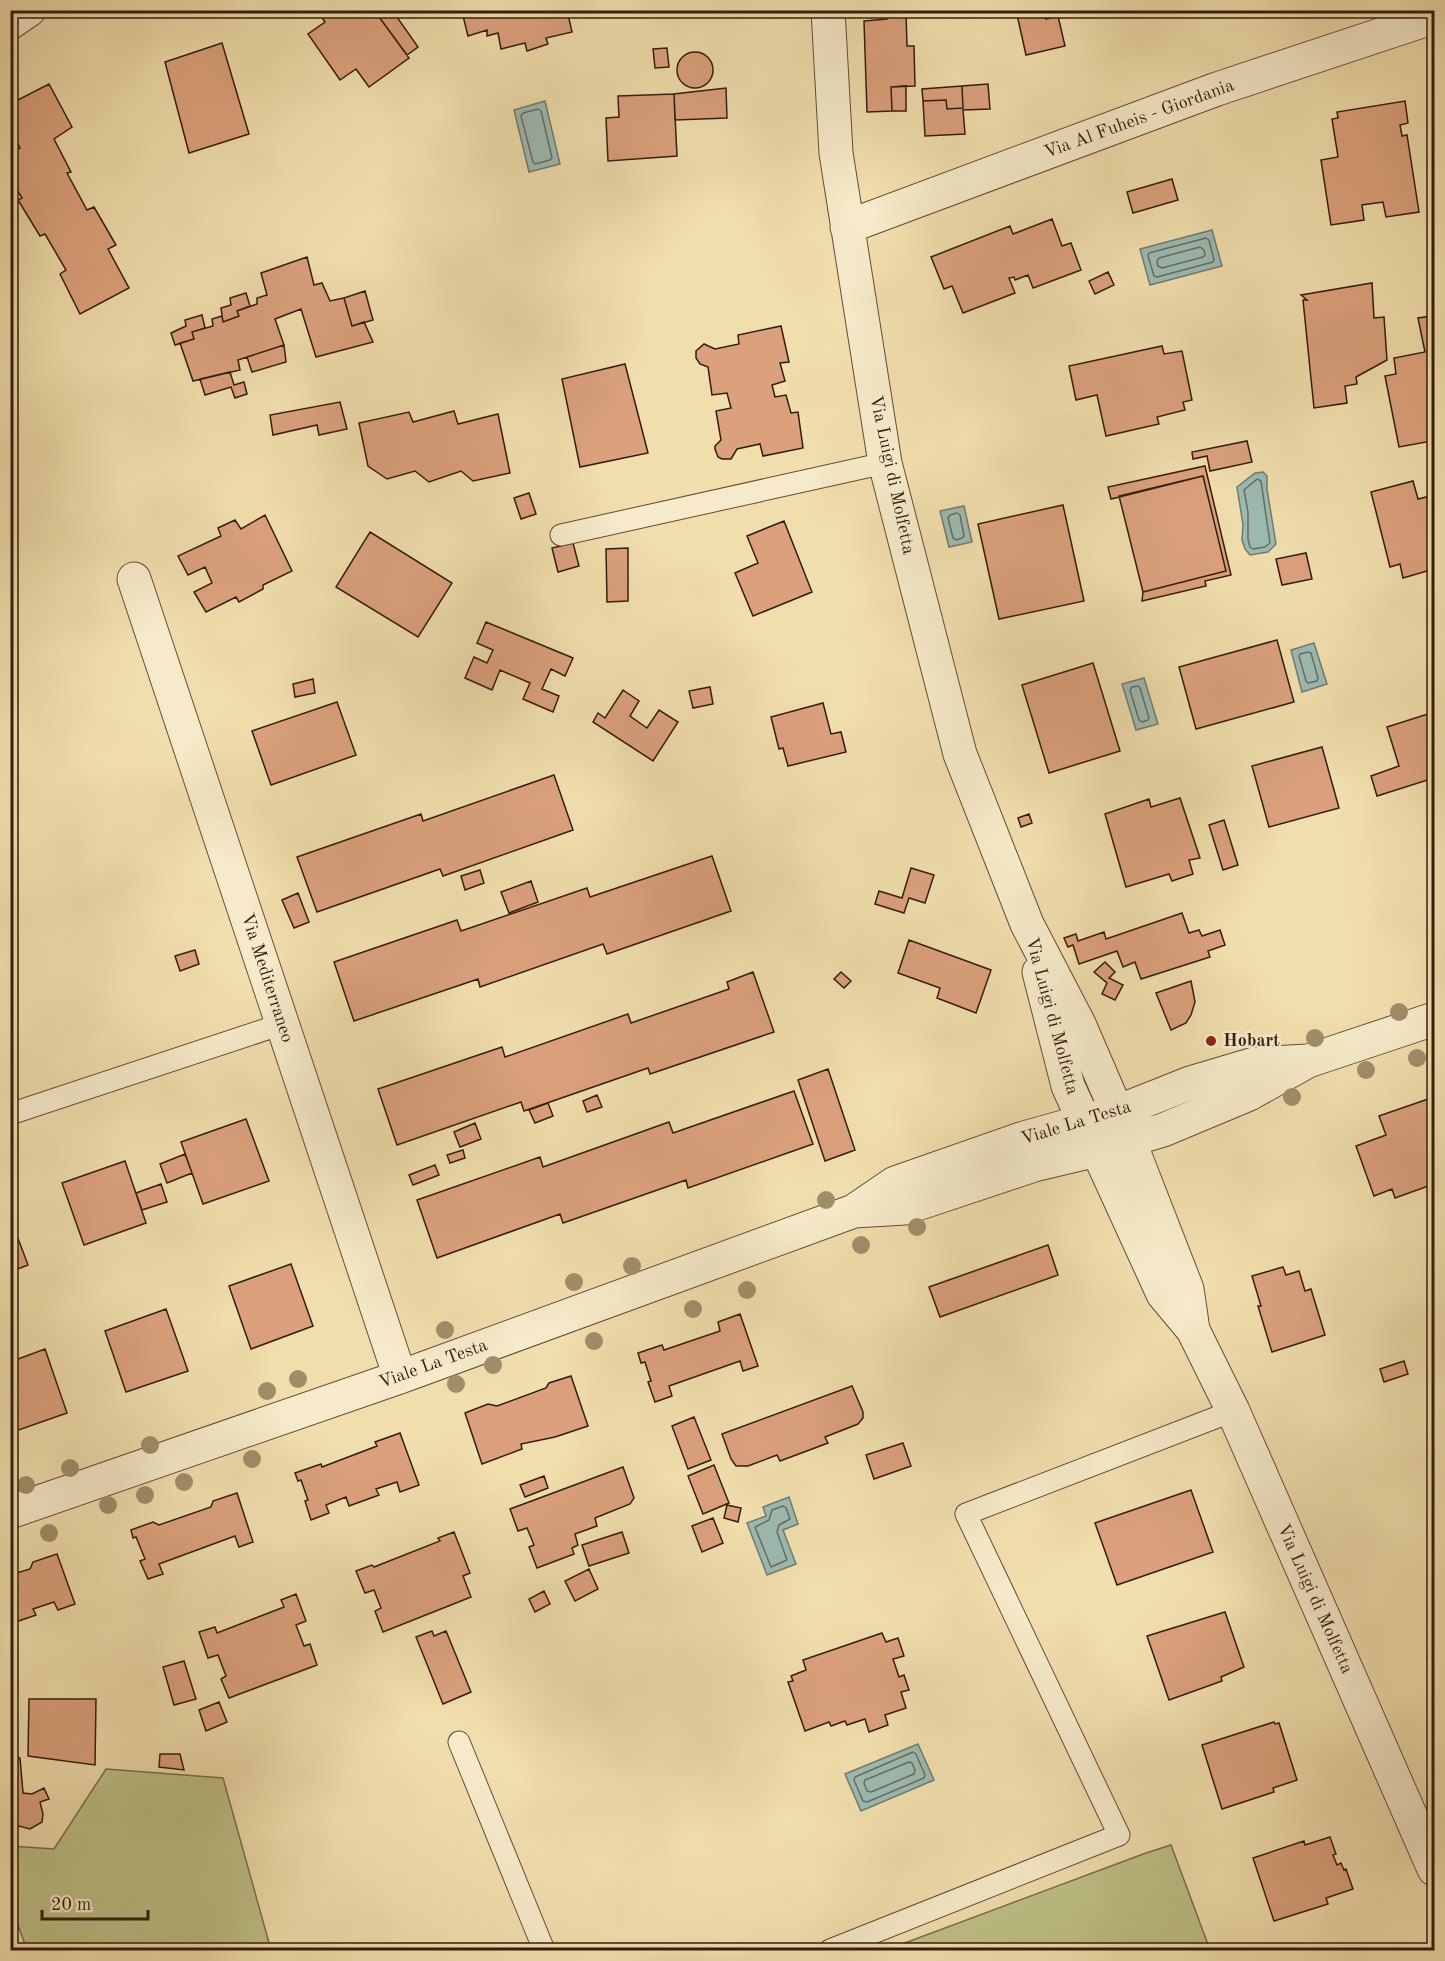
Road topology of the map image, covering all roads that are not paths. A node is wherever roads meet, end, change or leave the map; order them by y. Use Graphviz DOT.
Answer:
graph roads {
  1 [pos="29,10"];
  2 [pos="828,10"];
  3 [pos="1434,17"];
  4 [pos="10,23"];
  5 [pos="847,227"];
  6 [pos="885,463"];
  7 [pos="561,535"];
  8 [pos="134,579"];
  9 [pos="1027,924"];
  10 [pos="1434,1019"];
  11 [pos="282,1024"];
  12 [pos="10,1114"];
  13 [pos="1123,1126"];
  14 [pos="1091,1135"];
  15 [pos="1192,1330"];
  16 [pos="400,1377"];
  17 [pos="1233,1411"];
  18 [pos="10,1512"];
  19 [pos="459,1742"];
  20 [pos="1434,1869"];
  21 [pos="544,1950"];
  22 [pos="830,1950"];
  1 -- 4 [label="street"];
  2 -- 5 [label="street, Via Luigi di Molfetta"];
  3 -- 5 [label="street, Via Al Fuheis - Giordania"];
  5 -- 6 [label="street, Via Luigi di Molfetta"];
  6 -- 7 [label="lane"];
  6 -- 9 [label="street, Via Luigi di Molfetta"];
  8 -- 11 [label="street, Via Mediterraneo"];
  9 -- 13 [label="street, Via Luigi di Molfetta"];
  9 -- 14 [label="street, Via Luigi di Molfetta"];
  10 -- 13 [label="street, Viale La Testa"];
  11 -- 12 [label="lane"];
  11 -- 16 [label="street, Via Mediterraneo"];
  13 -- 14 [label="street, Viale La Testa"];
  13 -- 15 [label="street, Via Luigi di Molfetta"];
  14 -- 15 [label="street, Via Luigi di Molfetta"];
  14 -- 16 [label="street, Viale La Testa"];
  15 -- 17 [label="street, Via Luigi di Molfetta"];
  16 -- 18 [label="street, Viale La Testa"];
  17 -- 20 [label="street, Via Luigi di Molfetta"];
  17 -- 22 [label="lane"];
  19 -- 21 [label="lane"];
}
